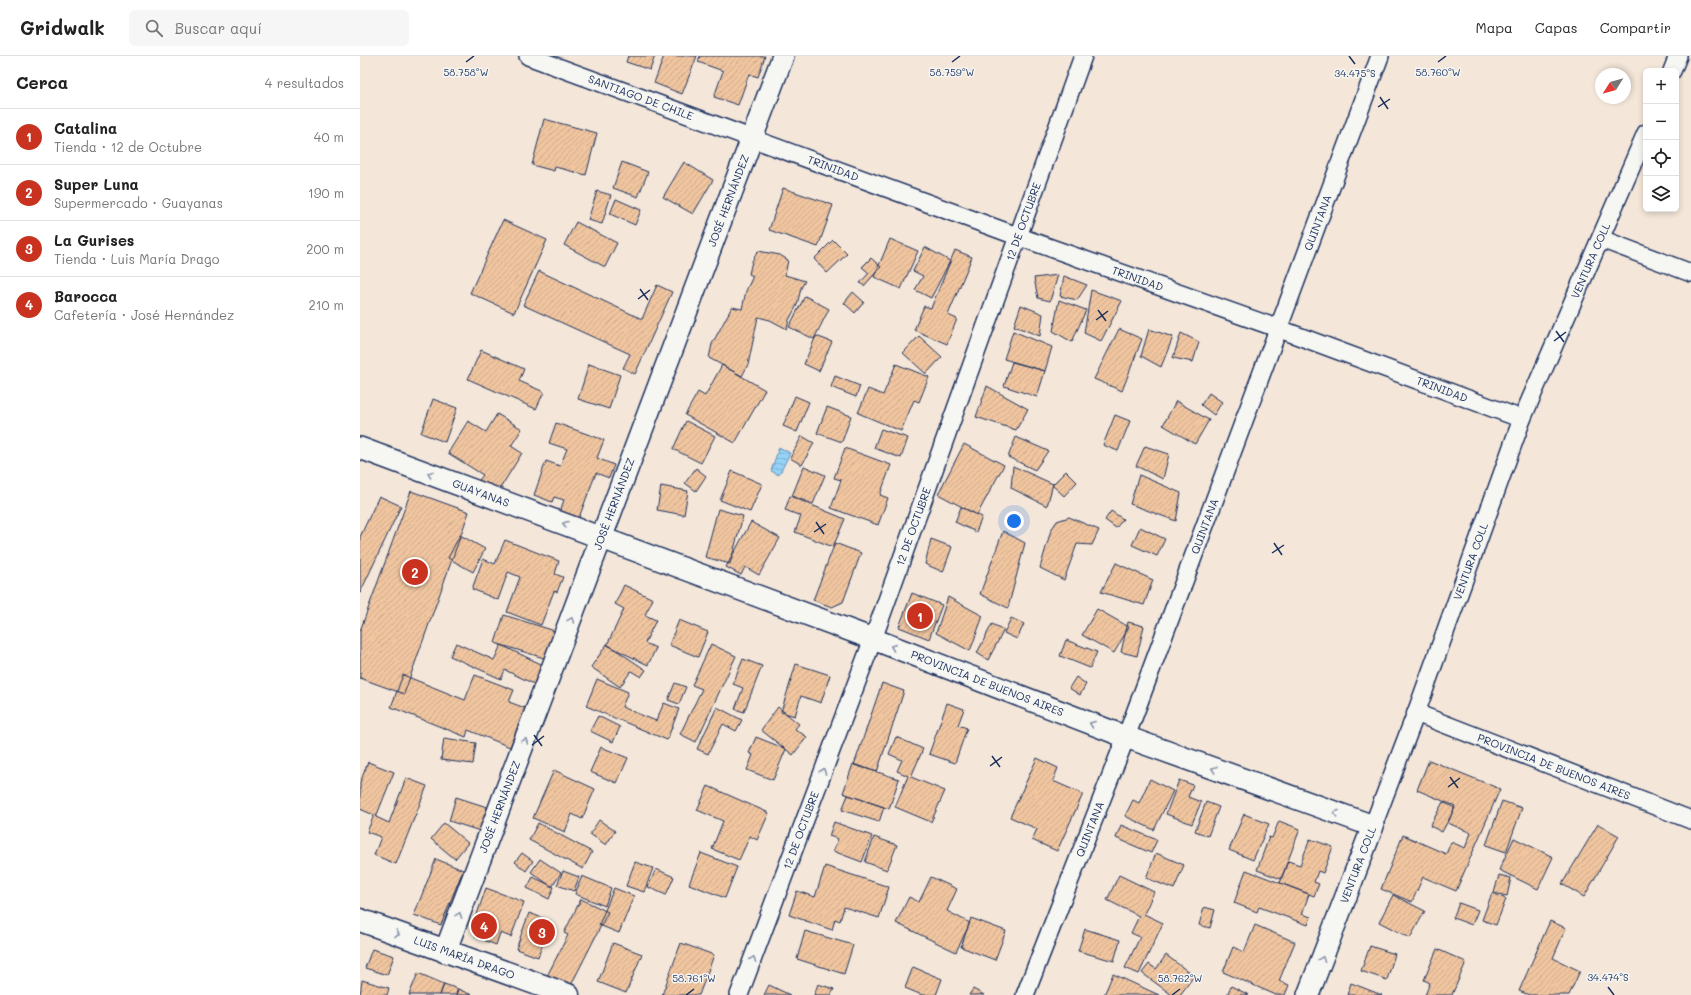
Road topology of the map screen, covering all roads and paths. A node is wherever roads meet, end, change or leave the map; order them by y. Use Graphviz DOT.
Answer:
graph roads {
  1 [pos="528,56"];
  2 [pos="783,56"];
  3 [pos="1083,56"];
  4 [pos="1380,56"];
  5 [pos="1678,56"];
  6 [pos="1673,68"];
  7 [pos="753,138"];
  8 [pos="1643,140"];
  9 [pos="1017,236"];
  10 [pos="1601,239"];
  11 [pos="1691,273"];
  12 [pos="1277,328"];
  13 [pos="1522,419"];
  14 [pos="360,448"];
  15 [pos="602,537"];
  16 [pos="873,639"];
  17 [pos="1416,713"];
  18 [pos="1126,737"];
  19 [pos="1691,820"];
  20 [pos="1373,826"];
  21 [pos="361,922"];
  22 [pos="445,952"];
  23 [pos="568,995"];
  24 [pos="739,995"];
  25 [pos="1025,995"];
  26 [pos="1308,995"];
  1 -- 7 [label="street, SANTIAGO DE CHILE"];
  2 -- 7 [label="street, JOSÉ HERNÁNDEZ"];
  3 -- 9 [label="street, 12 DE OCTUBRE"];
  4 -- 12 [label="street, QUINTANA"];
  5 -- 6 [label="street"];
  7 -- 9 [label="street, TRINIDAD"];
  7 -- 15 [label="street, JOSÉ HERNÁNDEZ"];
  8 -- 10 [label="street, VENTURA COLL"];
  9 -- 12 [label="street, TRINIDAD"];
  9 -- 16 [label="street, 12 DE OCTUBRE"];
  10 -- 11 [label="street"];
  10 -- 13 [label="street, VENTURA COLL"];
  12 -- 13 [label="street, TRINIDAD"];
  12 -- 18 [label="street, QUINTANA"];
  13 -- 17 [label="street, VENTURA COLL"];
  15 -- 14 [label="street, GUAYANAS, one-way"];
  15 -- 16 [label="street, PROVINCIA DE BUENOS AIRES"];
  22 -- 15 [label="street, JOSÉ HERNÁNDEZ, one-way"];
  18 -- 16 [label="street, PROVINCIA DE BUENOS AIRES, one-way"];
  24 -- 16 [label="street, 12 DE OCTUBRE, one-way"];
  17 -- 19 [label="street, PROVINCIA DE BUENOS AIRES"];
  17 -- 20 [label="street, VENTURA COLL"];
  20 -- 18 [label="street, PROVINCIA DE BUENOS AIRES, one-way"];
  18 -- 25 [label="street, QUINTANA"];
  26 -- 20 [label="street, VENTURA COLL, one-way"];
  21 -- 22 [label="main road, LUIS MARÍA DRAGO, one-way"];
  22 -- 23 [label="main road, LUIS MARÍA DRAGO"];
}
